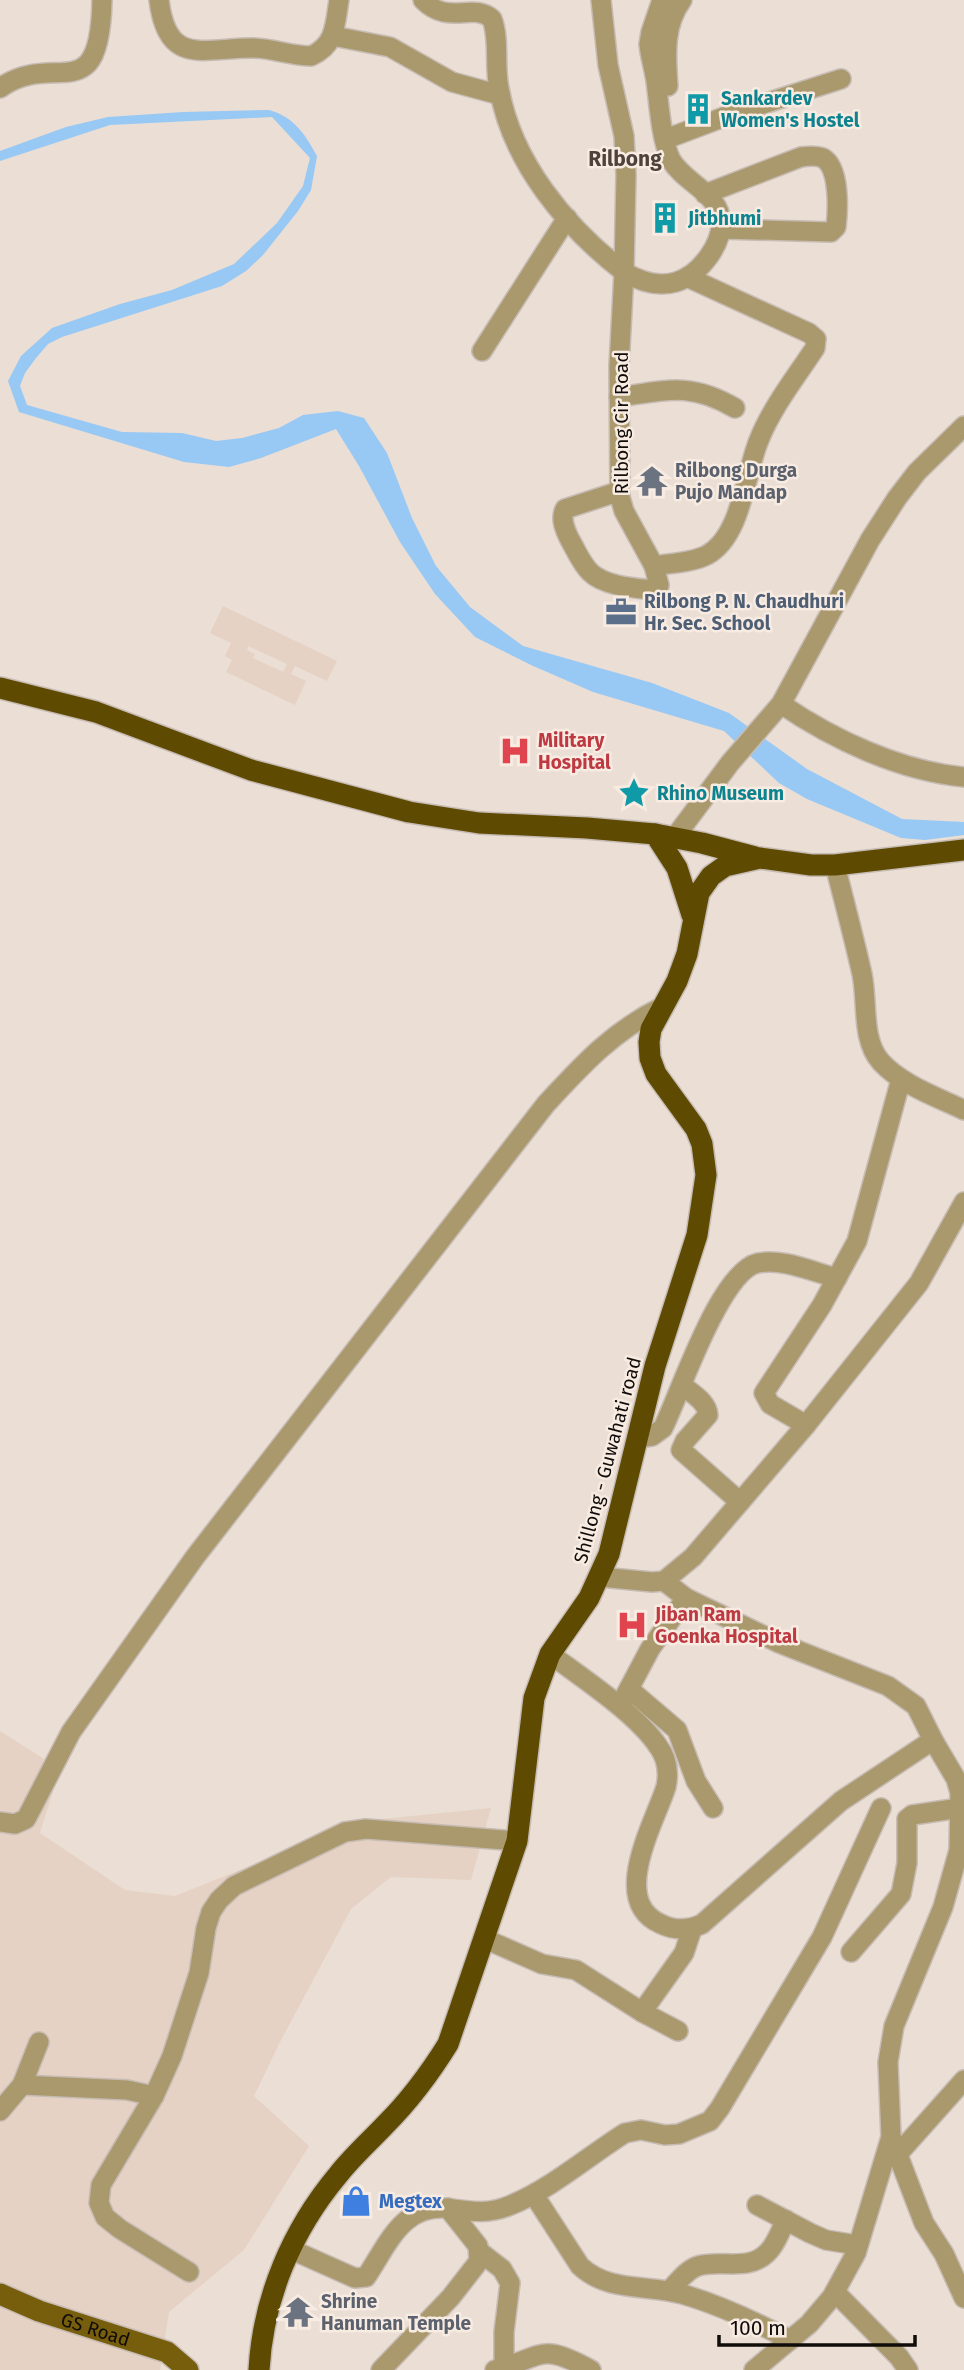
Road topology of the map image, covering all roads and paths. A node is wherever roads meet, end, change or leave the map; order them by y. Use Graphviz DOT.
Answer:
graph roads {
  1 [pos="102,0"];
  2 [pos="159,0"];
  3 [pos="339,0"];
  4 [pos="424,0"];
  5 [pos="601,0"];
  6 [pos="662,0"];
  7 [pos="682,0"];
  8 [pos="333,36"];
  9 [pos="842,79"];
  10 [pos="0,88"];
  11 [pos="500,95"];
  12 [pos="664,130"];
  13 [pos="705,194"];
  14 [pos="567,218"];
  15 [pos="721,229"];
  16 [pos="624,272"];
  17 [pos="687,277"];
  18 [pos="482,351"];
  19 [pos="619,397"];
  20 [pos="735,408"];
  21 [pos="964,426"];
  22 [pos="620,491"];
  23 [pos="654,566"];
  24 [pos="0,688"];
  25 [pos="778,708"];
  26 [pos="964,777"];
  27 [pos="665,835"];
  28 [pos="964,850"];
  29 [pos="760,858"];
  30 [pos="835,865"];
  31 [pos="693,924"];
  32 [pos="662,1006"];
  33 [pos="901,1079"];
  34 [pos="964,1110"];
  35 [pos="964,1202"];
  36 [pos="837,1278"];
  37 [pos="682,1385"];
  38 [pos="806,1425"];
  39 [pos="638,1438"];
  40 [pos="740,1502"];
  41 [pos="600,1577"];
  42 [pos="664,1581"];
  43 [pos="686,1598"];
  44 [pos="550,1654"];
  45 [pos="629,1689"];
  46 [pos="619,1707"];
  47 [pos="933,1740"];
  48 [pos="958,1771"];
  49 [pos="961,1799"];
  50 [pos="713,1808"];
  51 [pos="881,1808"];
  52 [pos="0,1822"];
  53 [pos="517,1841"];
  54 [pos="692,1929"];
  55 [pos="485,1938"];
  56 [pos="851,1952"];
  57 [pos="642,2012"];
  58 [pos="678,2031"];
  59 [pos="39,2042"];
  60 [pos="964,2081"];
  61 [pos="22,2085"];
  62 [pos="154,2096"];
  63 [pos="0,2111"];
  64 [pos="895,2145"];
  65 [pos="534,2195"];
  66 [pos="757,2205"];
  67 [pos="449,2208"];
  68 [pos="786,2220"];
  69 [pos="857,2245"];
  70 [pos="290,2249"];
  71 [pos="480,2252"];
  72 [pos="189,2272"];
  73 [pos="669,2291"];
  74 [pos="835,2291"];
  75 [pos="0,2294"];
  76 [pos="964,2298"];
  77 [pos="790,2340"];
  78 [pos="500,2369"];
  79 [pos="188,2370"];
  80 [pos="259,2370"];
  81 [pos="380,2370"];
  82 [pos="592,2370"];
  83 [pos="754,2370"];
  84 [pos="908,2370"];
  1 -- 10 [label="street"];
  2 -- 8 [label="street"];
  3 -- 8 [label="street"];
  4 -- 11 [label="street"];
  5 -- 16 [label="street, Rilbong Cir Road"];
  6 -- 12 [label="street"];
  7 -- 12 [label="street"];
  8 -- 11 [label="street"];
  9 -- 12 [label="street"];
  11 -- 14 [label="street"];
  12 -- 13 [label="street"];
  13 -- 15 [label="street"];
  13 -- 15 [label="street"];
  14 -- 16 [label="street"];
  14 -- 18 [label="street"];
  15 -- 17 [label="street"];
  16 -- 17 [label="street"];
  16 -- 19 [label="street, Rilbong Cir Road"];
  17 -- 23 [label="street"];
  19 -- 20 [label="street"];
  19 -- 22 [label="street, Rilbong Cir Road"];
  21 -- 25 [label="street"];
  22 -- 23 [label="street, Rilbong Cir Road"];
  22 -- 23 [label="street"];
  24 -- 27 [label="highway"];
  25 -- 26 [label="street"];
  25 -- 27 [label="street"];
  27 -- 29 [label="highway"];
  27 -- 31 [label="highway"];
  28 -- 30 [label="highway"];
  29 -- 30 [label="highway"];
  29 -- 31 [label="highway, Shillong - Guwahati road"];
  30 -- 33 [label="street"];
  31 -- 32 [label="highway, Shillong - Guwahati road"];
  32 -- 39 [label="highway, Shillong - Guwahati road"];
  32 -- 52 [label="street"];
  33 -- 34 [label="street"];
  33 -- 36 [label="street"];
  35 -- 38 [label="street"];
  36 -- 37 [label="street"];
  36 -- 38 [label="street"];
  37 -- 39 [label="street"];
  37 -- 40 [label="street"];
  38 -- 40 [label="street"];
  39 -- 41 [label="highway, Shillong - Guwahati road"];
  40 -- 42 [label="street"];
  41 -- 42 [label="street"];
  41 -- 44 [label="highway, Shillong - Guwahati road"];
  42 -- 43 [label="street"];
  43 -- 45 [label="street"];
  43 -- 47 [label="street"];
  44 -- 46 [label="street"];
  44 -- 53 [label="highway, Shillong - Guwahati road"];
  45 -- 46 [label="street"];
  45 -- 50 [label="street"];
  46 -- 54 [label="street"];
  47 -- 48 [label="street"];
  47 -- 54 [label="street"];
  48 -- 49 [label="street"];
  49 -- 56 [label="street"];
  49 -- 64 [label="street"];
  51 -- 65 [label="street"];
  53 -- 55 [label="highway, Shillong - Guwahati road"];
  53 -- 62 [label="street"];
  54 -- 57 [label="street"];
  55 -- 57 [label="street"];
  55 -- 70 [label="highway, Shillong - Guwahati road"];
  57 -- 58 [label="street"];
  59 -- 61 [label="street"];
  60 -- 64 [label="street"];
  61 -- 62 [label="street"];
  61 -- 63 [label="street"];
  62 -- 72 [label="street"];
  64 -- 69 [label="street"];
  64 -- 76 [label="street"];
  65 -- 67 [label="street"];
  65 -- 73 [label="street"];
  66 -- 68 [label="street"];
  67 -- 70 [label="street"];
  67 -- 71 [label="street"];
  68 -- 69 [label="street"];
  68 -- 73 [label="street"];
  69 -- 74 [label="street"];
  70 -- 80 [label="highway, Shillong - Guwahati road"];
  71 -- 78 [label="street"];
  71 -- 81 [label="street"];
  73 -- 77 [label="street"];
  74 -- 77 [label="street"];
  74 -- 84 [label="street"];
  75 -- 79 [label="main road, GS Road"];
  77 -- 83 [label="street"];
  78 -- 82 [label="street"];
}
